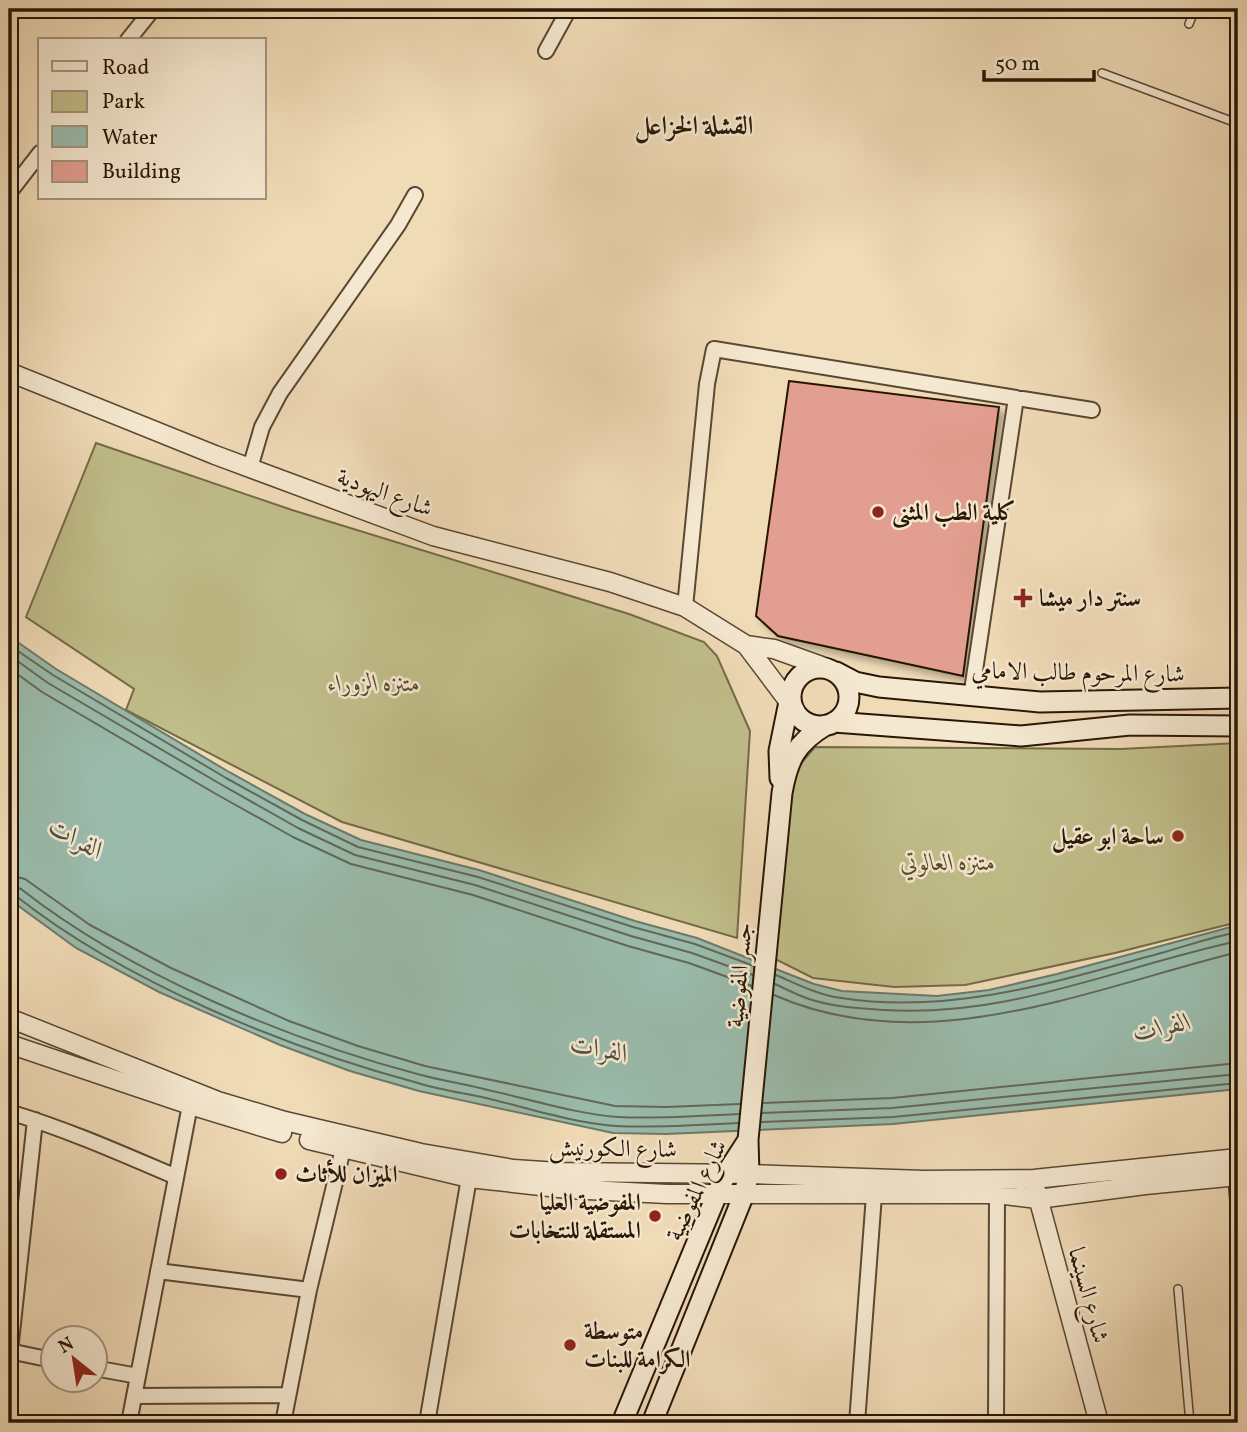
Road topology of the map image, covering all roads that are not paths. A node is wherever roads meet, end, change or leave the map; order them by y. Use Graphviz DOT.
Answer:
graph roads {
  1 [pos="153,9"];
  2 [pos="569,9"];
  3 [pos="1195,9"];
  4 [pos="1189,24"];
  5 [pos="130,38"];
  6 [pos="546,51"];
  7 [pos="1102,73"];
  8 [pos="1238,121"];
  9 [pos="38,156"];
  10 [pos="9,193"];
  11 [pos="415,195"];
  12 [pos="9,372"];
  13 [pos="1016,398"];
  14 [pos="1092,410"];
  15 [pos="250,468"];
  16 [pos="685,607"];
  17 [pos="746,645"];
  18 [pos="831,670"];
  19 [pos="971,697"];
  20 [pos="1238,698"];
  21 [pos="792,702"];
  22 [pos="830,724"];
  23 [pos="1238,726"];
  24 [pos="782,793"];
  25 [pos="9,1018"];
  26 [pos="70,1042"];
  27 [pos="9,1044"];
  28 [pos="64,1062"];
  29 [pos="190,1105"];
  30 [pos="9,1112"];
  31 [pos="35,1120"];
  32 [pos="748,1140"];
  33 [pos="343,1149"];
  34 [pos="1238,1158"];
  35 [pos="726,1174"];
  36 [pos="749,1174"];
  37 [pos="174,1176"];
  38 [pos="1237,1176"];
  39 [pos="470,1178"];
  40 [pos="1034,1179"];
  41 [pos="717,1194"];
  42 [pos="744,1194"];
  43 [pos="997,1194"];
  44 [pos="874,1195"];
  45 [pos="1038,1199"];
  46 [pos="1238,1201"];
  47 [pos="158,1271"];
  48 [pos="1178,1289"];
  49 [pos="309,1290"];
  50 [pos="9,1351"];
  51 [pos="38,1357"];
  52 [pos="108,1371"];
  53 [pos="138,1376"];
  54 [pos="288,1395"];
  55 [pos="134,1396"];
  56 [pos="129,1423"];
  57 [pos="283,1423"];
  58 [pos="427,1423"];
  59 [pos="621,1423"];
  60 [pos="652,1423"];
  61 [pos="857,1423"];
  62 [pos="996,1423"];
  63 [pos="1099,1423"];
  64 [pos="1190,1423"];
  1 -- 5 [label="street"];
  2 -- 6 [label="street"];
  3 -- 4 [label="lane"];
  7 -- 8 [label="lane"];
  9 -- 10 [label="street"];
  11 -- 15 [label="street"];
  12 -- 15 [label="street, شارع اليهودية"];
  13 -- 14 [label="street"];
  13 -- 16 [label="street"];
  13 -- 19 [label="street"];
  15 -- 16 [label="street, شارع اليهودية"];
  16 -- 17 [label="street, شارع اليهودية"];
  17 -- 18 [label="street"];
  17 -- 21 [label="street"];
  18 -- 19 [label="main road, شارع المرحوم طالب الامامي"];
  18 -- 21 [label="main road"];
  18 -- 22 [label="main road"];
  19 -- 20 [label="main road, شارع المرحوم طالب الامامي"];
  21 -- 22 [label="main road"];
  21 -- 24 [label="main road"];
  22 -- 23 [label="main road"];
  22 -- 24 [label="main road"];
  24 -- 32 [label="main road, جسر المفوضية"];
  25 -- 26 [label="street, شارع الكورنيش"];
  26 -- 28 [label="street"];
  26 -- 35 [label="street, شارع الكورنيش"];
  27 -- 28 [label="street, شارع الكورنيش"];
  28 -- 29 [label="street, شارع الكورنيش"];
  29 -- 33 [label="street, شارع الكورنيش"];
  29 -- 37 [label="street"];
  30 -- 31 [label="street"];
  31 -- 37 [label="street"];
  31 -- 50 [label="street"];
  32 -- 35 [label="main road, شارع المفوضية"];
  32 -- 36 [label="main road, شارع المفوضية"];
  33 -- 39 [label="street, شارع الكورنيش"];
  33 -- 49 [label="street"];
  34 -- 40 [label="street, شارع الكورنيش"];
  35 -- 36 [label="street, شارع الكورنيش"];
  35 -- 41 [label="main road, شارع المفوضية"];
  36 -- 40 [label="street, شارع الكورنيش"];
  36 -- 42 [label="main road, شارع المفوضية"];
  37 -- 47 [label="street"];
  38 -- 45 [label="street, شارع الكورنيش"];
  38 -- 46 [label="street"];
  39 -- 41 [label="street, شارع الكورنيش"];
  39 -- 58 [label="street"];
  40 -- 45 [label="street, شارع السينما"];
  41 -- 42 [label="street, شارع الكورنيش"];
  41 -- 59 [label="main road, شارع المفوضية"];
  42 -- 44 [label="street, شارع الكورنيش"];
  42 -- 60 [label="main road, شارع المفوضية"];
  43 -- 44 [label="street, شارع الكورنيش"];
  43 -- 45 [label="street, شارع الكورنيش"];
  43 -- 62 [label="street"];
  44 -- 61 [label="street"];
  45 -- 63 [label="street, شارع السينما"];
  47 -- 49 [label="street"];
  47 -- 53 [label="street"];
  48 -- 64 [label="lane"];
  49 -- 54 [label="street"];
  50 -- 51 [label="street"];
  52 -- 53 [label="street"];
  53 -- 55 [label="street"];
  54 -- 55 [label="street"];
  54 -- 57 [label="street"];
  55 -- 56 [label="street"];
}
